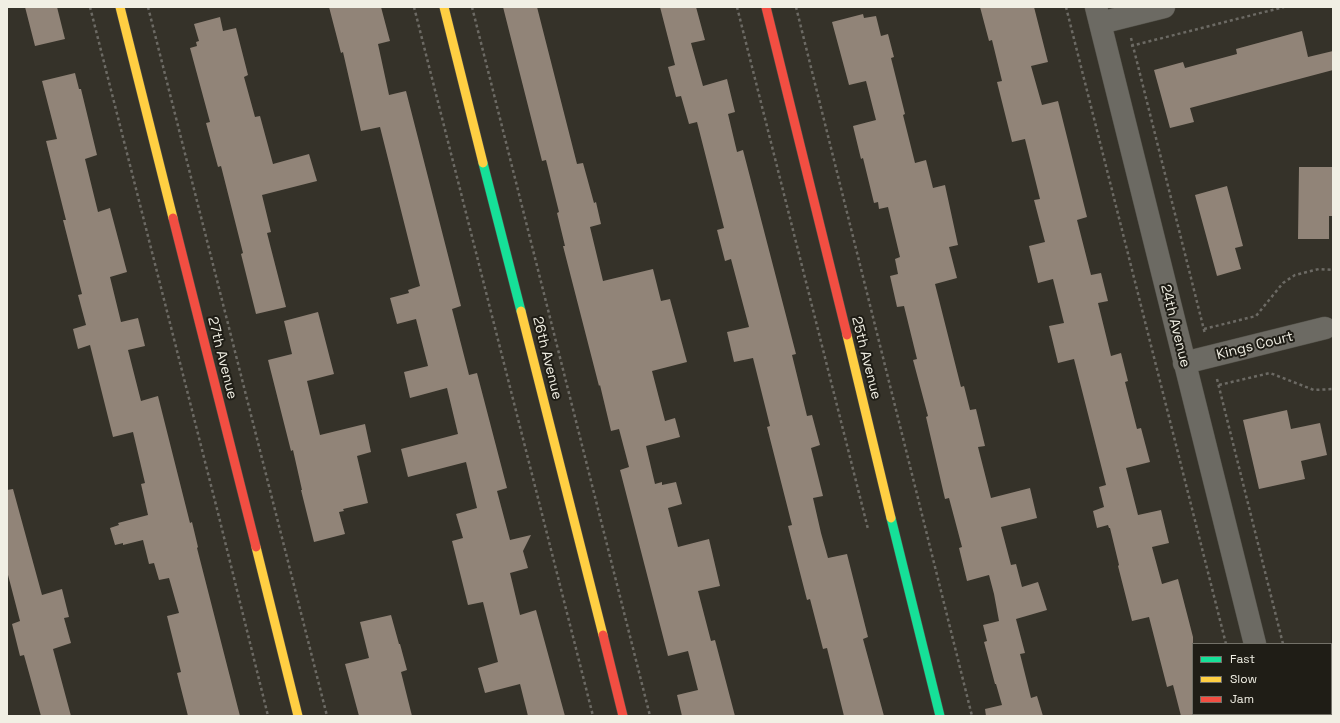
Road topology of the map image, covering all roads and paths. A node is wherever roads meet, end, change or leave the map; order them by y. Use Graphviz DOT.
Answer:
graph roads {
  1 [pos="90,7"];
  2 [pos="120,7"];
  3 [pos="148,7"];
  4 [pos="414,7"];
  5 [pos="444,7"];
  6 [pos="472,7"];
  7 [pos="737,7"];
  8 [pos="766,7"];
  9 [pos="796,7"];
  10 [pos="1066,7"];
  11 [pos="1164,7"];
  12 [pos="1284,7"];
  13 [pos="1098,15"];
  14 [pos="1131,35"];
  15 [pos="1133,45"];
  16 [pos="1108,51"];
  17 [pos="1333,270"];
  18 [pos="1325,328"];
  19 [pos="1204,329"];
  20 [pos="1206,338"];
  21 [pos="1184,363"];
  22 [pos="1217,378"];
  23 [pos="1219,385"];
  24 [pos="1333,389"];
  25 [pos="868,530"];
  26 [pos="1226,643"];
  27 [pos="1255,643"];
  28 [pos="1283,643"];
  29 [pos="268,716"];
  30 [pos="298,716"];
  31 [pos="327,716"];
  32 [pos="593,716"];
  33 [pos="623,716"];
  34 [pos="650,716"];
  35 [pos="940,716"];
  36 [pos="972,716"];
  1 -- 29 [label="path"];
  2 -- 30 [label="street, 27th Avenue"];
  3 -- 31 [label="path"];
  4 -- 32 [label="path"];
  5 -- 33 [label="street, 26th Avenue"];
  6 -- 34 [label="path"];
  7 -- 25 [label="path"];
  8 -- 35 [label="street, 25th Avenue"];
  9 -- 36 [label="path"];
  10 -- 26 [label="path"];
  11 -- 13 [label="street"];
  12 -- 15 [label="path"];
  13 -- 16 [label="street, 24th Avenue"];
  14 -- 15 [label="path"];
  15 -- 16 [label="path"];
  15 -- 19 [label="path"];
  16 -- 21 [label="street, 24th Avenue"];
  17 -- 19 [label="path"];
  18 -- 21 [label="street, Kings Court"];
  19 -- 20 [label="path"];
  21 -- 27 [label="street, 24th Avenue"];
  22 -- 23 [label="path"];
  23 -- 24 [label="path"];
  23 -- 28 [label="path"];
}
